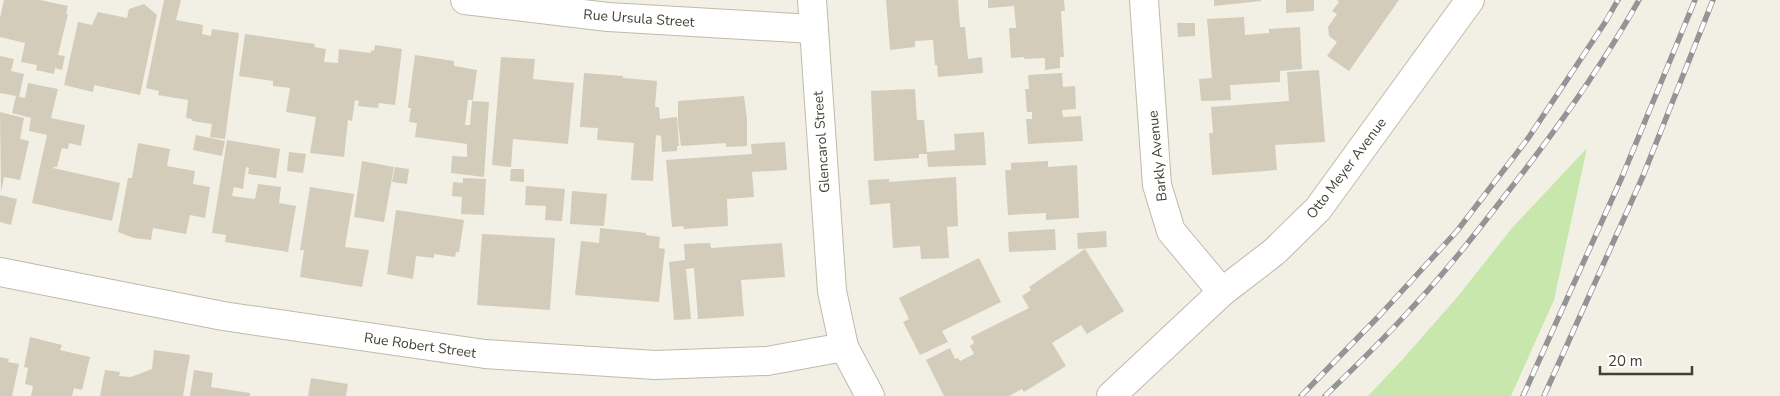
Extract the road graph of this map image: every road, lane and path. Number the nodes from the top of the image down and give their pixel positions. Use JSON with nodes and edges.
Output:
{"nodes":[{"id":1,"x":465,"y":0,"type":"edge"},
{"id":2,"x":812,"y":0,"type":"edge"},
{"id":3,"x":1144,"y":0,"type":"edge"},
{"id":4,"x":1470,"y":0,"type":"edge"},
{"id":5,"x":814,"y":29,"type":"junction"},
{"id":6,"x":0,"y":272,"type":"edge"},
{"id":7,"x":1222,"y":292,"type":"junction"},
{"id":8,"x":844,"y":347,"type":"junction"},
{"id":9,"x":870,"y":396,"type":"edge"},
{"id":10,"x":1111,"y":396,"type":"edge"}],
"edges":[{"from":1,"to":5,"type":"street","name":"Rue Ursula Street"},
{"from":2,"to":5,"type":"street","name":"Glencarol Street"},
{"from":3,"to":7,"type":"street","name":"Barkly Avenue"},
{"from":4,"to":7,"type":"street","name":"Otto Meyer Avenue"},
{"from":5,"to":8,"type":"street","name":"Glencarol Street"},
{"from":6,"to":8,"type":"street","name":"Rue Robert Street"},
{"from":7,"to":10,"type":"street","name":"Otto Meyer Avenue"},
{"from":8,"to":9,"type":"street","name":"Glencarol Street"}]}
